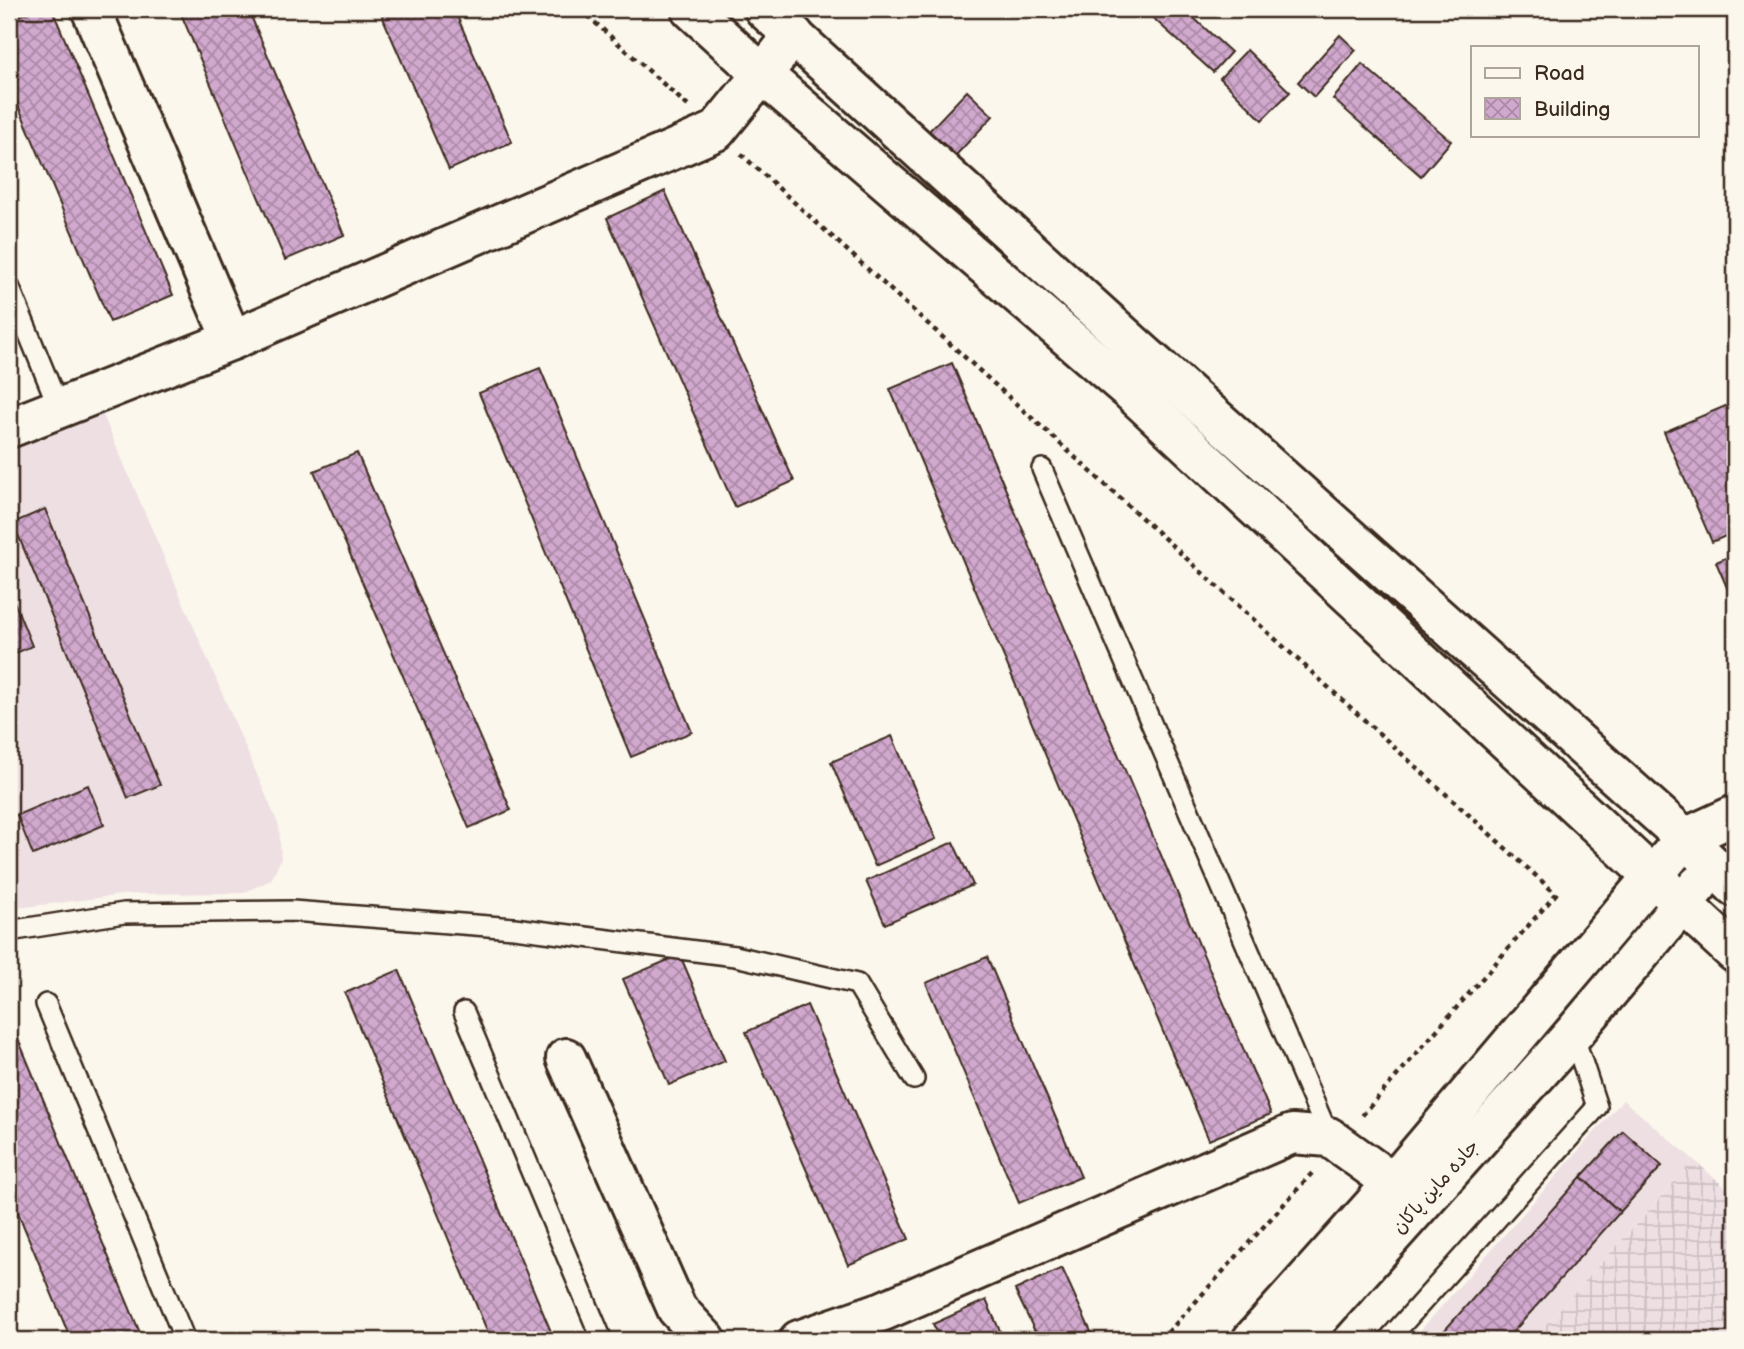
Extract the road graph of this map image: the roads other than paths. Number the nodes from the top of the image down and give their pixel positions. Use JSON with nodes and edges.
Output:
{"nodes":[{"id":1,"x":91,"y":9,"type":"edge"},
{"id":2,"x":691,"y":9,"type":"edge"},
{"id":3,"x":764,"y":9,"type":"edge"},
{"id":4,"x":794,"y":35,"type":"junction"},
{"id":5,"x":762,"y":74,"type":"junction"},
{"id":6,"x":9,"y":286,"type":"edge"},
{"id":7,"x":232,"y":340,"type":"junction"},
{"id":8,"x":59,"y":408,"type":"junction"},
{"id":9,"x":9,"y":428,"type":"edge"},
{"id":10,"x":1042,"y":469,"type":"dead end"},
{"id":11,"x":1735,"y":815,"type":"edge"},
{"id":12,"x":1685,"y":838,"type":"junction"},
{"id":13,"x":1728,"y":871,"type":"edge"},
{"id":14,"x":1651,"y":877,"type":"junction"},
{"id":15,"x":1682,"y":903,"type":"junction"},
{"id":16,"x":9,"y":931,"type":"edge"},
{"id":17,"x":1735,"y":953,"type":"edge"},
{"id":18,"x":46,"y":1004,"type":"dead end"},
{"id":19,"x":464,"y":1012,"type":"dead end"},
{"id":20,"x":1573,"y":1034,"type":"junction"},
{"id":21,"x":566,"y":1058,"type":"dead end"},
{"id":22,"x":914,"y":1079,"type":"dead end"},
{"id":23,"x":1334,"y":1140,"type":"junction"},
{"id":24,"x":1393,"y":1183,"type":"junction"},
{"id":25,"x":889,"y":1326,"type":"edge"},
{"id":26,"x":185,"y":1340,"type":"edge"},
{"id":27,"x":602,"y":1340,"type":"edge"},
{"id":28,"x":706,"y":1340,"type":"edge"},
{"id":29,"x":799,"y":1340,"type":"edge"},
{"id":30,"x":1252,"y":1340,"type":"edge"},
{"id":31,"x":1299,"y":1340,"type":"edge"},
{"id":32,"x":1388,"y":1340,"type":"edge"}],
"edges":[{"from":1,"to":7,"type":"main road"},
{"from":2,"to":5,"type":"main road"},
{"from":3,"to":4,"type":"main road"},
{"from":4,"to":5,"type":"main road"},
{"from":4,"to":12,"type":"main road"},
{"from":5,"to":7,"type":"main road"},
{"from":5,"to":14,"type":"main road"},
{"from":6,"to":8,"type":"lane"},
{"from":7,"to":8,"type":"main road"},
{"from":8,"to":9,"type":"main road"},
{"from":10,"to":23,"type":"lane"},
{"from":11,"to":12,"type":"main road"},
{"from":12,"to":13,"type":"main road"},
{"from":12,"to":14,"type":"main road"},
{"from":13,"to":15,"type":"main road","name":"جاده ماین پاکان"},
{"from":14,"to":15,"type":"main road"},
{"from":14,"to":24,"type":"main road"},
{"from":15,"to":17,"type":"main road"},
{"from":15,"to":20,"type":"main road","name":"جاده ماین پاکان"},
{"from":16,"to":22,"type":"lane"},
{"from":18,"to":26,"type":"lane"},
{"from":19,"to":27,"type":"lane"},
{"from":20,"to":31,"type":"main road","name":"جاده ماین پاکان"},
{"from":20,"to":32,"type":"lane"},
{"from":21,"to":28,"type":"main road"},
{"from":23,"to":24,"type":"main road"},
{"from":23,"to":25,"type":"main road"},
{"from":24,"to":30,"type":"main road"},
{"from":25,"to":29,"type":"main road"}]}
